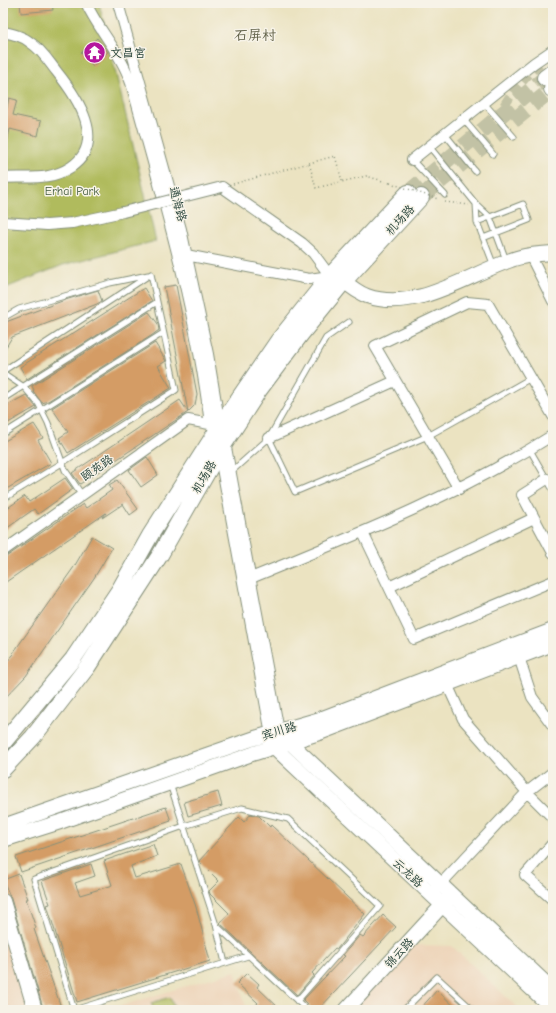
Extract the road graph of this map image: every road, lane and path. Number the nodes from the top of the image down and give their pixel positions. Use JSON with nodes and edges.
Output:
{"nodes":[{"id":1,"x":86,"y":3,"type":"edge"},
{"id":2,"x":118,"y":3,"type":"edge"},
{"id":3,"x":3,"y":32,"type":"edge"},
{"id":4,"x":553,"y":50,"type":"edge"},
{"id":5,"x":484,"y":103,"type":"junction"},
{"id":6,"x":463,"y":119,"type":"junction"},
{"id":7,"x":445,"y":134,"type":"junction"},
{"id":8,"x":514,"y":137,"type":"dead end"},
{"id":9,"x":429,"y":146,"type":"junction"},
{"id":10,"x":493,"y":154,"type":"dead end"},
{"id":11,"x":412,"y":160,"type":"joint"},
{"id":12,"x":309,"y":163,"type":"junction"},
{"id":13,"x":476,"y":171,"type":"dead end"},
{"id":14,"x":3,"y":178,"type":"edge"},
{"id":15,"x":342,"y":181,"type":"junction"},
{"id":16,"x":222,"y":187,"type":"junction"},
{"id":17,"x":415,"y":195,"type":"tunnel mouth"},
{"id":18,"x":445,"y":195,"type":"dead end"},
{"id":19,"x":476,"y":204,"type":"junction"},
{"id":20,"x":490,"y":217,"type":"junction"},
{"id":21,"x":3,"y":222,"type":"edge"},
{"id":22,"x":477,"y":222,"type":"junction"},
{"id":23,"x":496,"y":233,"type":"junction"},
{"id":24,"x":483,"y":238,"type":"junction"},
{"id":25,"x":553,"y":253,"type":"edge"},
{"id":26,"x":182,"y":254,"type":"junction"},
{"id":27,"x":530,"y":255,"type":"junction"},
{"id":28,"x":500,"y":264,"type":"junction"},
{"id":29,"x":151,"y":274,"type":"junction"},
{"id":30,"x":337,"y":279,"type":"junction"},
{"id":31,"x":553,"y":301,"type":"edge"},
{"id":32,"x":157,"y":302,"type":"junction"},
{"id":33,"x":3,"y":318,"type":"edge"},
{"id":34,"x":349,"y":322,"type":"dead end"},
{"id":35,"x":164,"y":333,"type":"junction"},
{"id":36,"x":3,"y":372,"type":"edge"},
{"id":37,"x":531,"y":378,"type":"junction"},
{"id":38,"x":395,"y":381,"type":"junction"},
{"id":39,"x":22,"y":386,"type":"junction"},
{"id":40,"x":3,"y":399,"type":"edge"},
{"id":41,"x":42,"y":410,"type":"junction"},
{"id":42,"x":553,"y":416,"type":"edge"},
{"id":43,"x":215,"y":425,"type":"junction"},
{"id":44,"x":3,"y":434,"type":"edge"},
{"id":45,"x":553,"y":435,"type":"edge"},
{"id":46,"x":428,"y":436,"type":"junction"},
{"id":47,"x":270,"y":438,"type":"junction"},
{"id":48,"x":222,"y":447,"type":"junction"},
{"id":49,"x":530,"y":450,"type":"junction"},
{"id":50,"x":62,"y":463,"type":"junction"},
{"id":51,"x":231,"y":472,"type":"junction"},
{"id":52,"x":547,"y":479,"type":"junction"},
{"id":53,"x":459,"y":489,"type":"junction"},
{"id":54,"x":553,"y":490,"type":"edge"},
{"id":55,"x":82,"y":495,"type":"junction"},
{"id":56,"x":3,"y":499,"type":"edge"},
{"id":57,"x":534,"y":518,"type":"junction"},
{"id":58,"x":362,"y":533,"type":"junction"},
{"id":59,"x":3,"y":551,"type":"edge"},
{"id":60,"x":553,"y":553,"type":"edge"},
{"id":61,"x":251,"y":578,"type":"junction"},
{"id":62,"x":553,"y":581,"type":"edge"},
{"id":63,"x":389,"y":588,"type":"junction"},
{"id":64,"x":553,"y":630,"type":"edge"},
{"id":65,"x":553,"y":644,"type":"edge"},
{"id":66,"x":519,"y":657,"type":"junction"},
{"id":67,"x":447,"y":684,"type":"junction"},
{"id":68,"x":553,"y":726,"type":"edge"},
{"id":69,"x":275,"y":737,"type":"junction"},
{"id":70,"x":288,"y":742,"type":"junction"},
{"id":71,"x":3,"y":743,"type":"edge"},
{"id":72,"x":3,"y":769,"type":"edge"},
{"id":73,"x":553,"y":772,"type":"edge"},
{"id":74,"x":169,"y":783,"type":"junction"},
{"id":75,"x":527,"y":792,"type":"junction"},
{"id":76,"x":553,"y":818,"type":"edge"},
{"id":77,"x":3,"y":826,"type":"edge"},
{"id":78,"x":184,"y":826,"type":"junction"},
{"id":79,"x":3,"y":840,"type":"edge"},
{"id":80,"x":553,"y":843,"type":"edge"},
{"id":81,"x":435,"y":889,"type":"junction"},
{"id":82,"x":447,"y":900,"type":"junction"},
{"id":83,"x":553,"y":900,"type":"edge"},
{"id":84,"x":3,"y":901,"type":"edge"},
{"id":85,"x":216,"y":925,"type":"junction"},
{"id":86,"x":248,"y":956,"type":"junction"},
{"id":87,"x":225,"y":963,"type":"junction"},
{"id":88,"x":297,"y":1001,"type":"junction"},
{"id":89,"x":547,"y":1003,"type":"edge"},
{"id":90,"x":406,"y":1009,"type":"edge"},
{"id":91,"x":35,"y":1010,"type":"edge"},
{"id":92,"x":307,"y":1010,"type":"edge"},
{"id":93,"x":346,"y":1010,"type":"edge"},
{"id":94,"x":473,"y":1010,"type":"edge"}],
"edges":[{"from":1,"to":26,"type":"street","name":"通海路"},
{"from":2,"to":26,"type":"street","name":"通海路"},
{"from":3,"to":14,"type":"street"},
{"from":4,"to":5,"type":"street"},
{"from":5,"to":6,"type":"street"},
{"from":5,"to":8,"type":"lane"},
{"from":6,"to":7,"type":"street"},
{"from":6,"to":10,"type":"lane"},
{"from":7,"to":9,"type":"street"},
{"from":7,"to":13,"type":"lane"},
{"from":9,"to":11,"type":"street"},
{"from":9,"to":19,"type":"lane"},
{"from":11,"to":18,"type":"lane"},
{"from":12,"to":15,"type":"path"},
{"from":12,"to":15,"type":"path"},
{"from":12,"to":16,"type":"path"},
{"from":15,"to":19,"type":"path","bridge":true},
{"from":16,"to":21,"type":"street","bridge":true},
{"from":16,"to":30,"type":"street"},
{"from":17,"to":30,"type":"main road","name":"机场路"},
{"from":19,"to":20,"type":"lane"},
{"from":19,"to":22,"type":"lane"},
{"from":20,"to":22,"type":"lane"},
{"from":20,"to":23,"type":"lane"},
{"from":20,"to":23,"type":"lane"},
{"from":22,"to":24,"type":"lane"},
{"from":23,"to":24,"type":"lane"},
{"from":23,"to":28,"type":"lane"},
{"from":24,"to":28,"type":"lane"},
{"from":25,"to":27,"type":"main road"},
{"from":26,"to":30,"type":"street"},
{"from":26,"to":43,"type":"street","name":"通海路"},
{"from":27,"to":28,"type":"main road"},
{"from":27,"to":31,"type":"street"},
{"from":28,"to":30,"type":"main road"},
{"from":29,"to":32,"type":"lane"},
{"from":29,"to":33,"type":"lane"},
{"from":29,"to":36,"type":"lane"},
{"from":30,"to":43,"type":"main road","name":"机场路"},
{"from":30,"to":48,"type":"main road","name":"机场路"},
{"from":32,"to":35,"type":"lane"},
{"from":32,"to":39,"type":"lane"},
{"from":34,"to":47,"type":"lane"},
{"from":35,"to":41,"type":"lane"},
{"from":35,"to":50,"type":"lane"},
{"from":36,"to":39,"type":"lane"},
{"from":37,"to":38,"type":"street"},
{"from":37,"to":42,"type":"street"},
{"from":37,"to":46,"type":"lane"},
{"from":38,"to":46,"type":"street"},
{"from":38,"to":47,"type":"street"},
{"from":39,"to":40,"type":"lane"},
{"from":39,"to":41,"type":"lane"},
{"from":41,"to":44,"type":"lane"},
{"from":41,"to":50,"type":"lane"},
{"from":43,"to":55,"type":"street","name":"颐苑路"},
{"from":43,"to":71,"type":"main road","name":"机场路"},
{"from":45,"to":49,"type":"street"},
{"from":46,"to":47,"type":"lane"},
{"from":46,"to":53,"type":"street"},
{"from":47,"to":51,"type":"lane"},
{"from":48,"to":51,"type":"street"},
{"from":48,"to":69,"type":"street"},
{"from":48,"to":72,"type":"main road","name":"机场路"},
{"from":49,"to":52,"type":"lane"},
{"from":49,"to":53,"type":"street"},
{"from":50,"to":55,"type":"lane"},
{"from":50,"to":56,"type":"lane"},
{"from":51,"to":61,"type":"street"},
{"from":52,"to":54,"type":"lane"},
{"from":52,"to":57,"type":"street"},
{"from":53,"to":58,"type":"street"},
{"from":55,"to":59,"type":"street","name":"颐苑路"},
{"from":57,"to":60,"type":"street"},
{"from":57,"to":63,"type":"street"},
{"from":58,"to":61,"type":"street"},
{"from":58,"to":63,"type":"street"},
{"from":61,"to":69,"type":"street"},
{"from":62,"to":63,"type":"street"},
{"from":64,"to":69,"type":"main road","name":"宾川路"},
{"from":65,"to":66,"type":"main road","name":"宾川路"},
{"from":66,"to":67,"type":"main road","name":"宾川路"},
{"from":66,"to":68,"type":"street"},
{"from":67,"to":70,"type":"main road","name":"宾川路"},
{"from":67,"to":75,"type":"street"},
{"from":69,"to":70,"type":"main road","name":"宾川路"},
{"from":69,"to":74,"type":"main road","name":"宾川路"},
{"from":69,"to":77,"type":"main road","name":"宾川路"},
{"from":69,"to":81,"type":"main road","name":"云龙路"},
{"from":70,"to":81,"type":"main road","name":"云龙路"},
{"from":73,"to":75,"type":"street"},
{"from":74,"to":78,"type":"lane"},
{"from":74,"to":79,"type":"main road","name":"宾川路"},
{"from":75,"to":76,"type":"street"},
{"from":75,"to":81,"type":"street"},
{"from":78,"to":85,"type":"lane"},
{"from":78,"to":87,"type":"lane"},
{"from":78,"to":88,"type":"lane"},
{"from":80,"to":83,"type":"street"},
{"from":81,"to":82,"type":"main road","name":"云龙路"},
{"from":82,"to":89,"type":"main road","name":"云龙路"},
{"from":82,"to":93,"type":"main road","name":"锦云路"},
{"from":84,"to":91,"type":"main road"},
{"from":85,"to":86,"type":"lane"},
{"from":85,"to":87,"type":"lane"},
{"from":86,"to":87,"type":"lane"},
{"from":86,"to":88,"type":"lane"},
{"from":88,"to":92,"type":"lane"},
{"from":90,"to":94,"type":"lane"}]}
